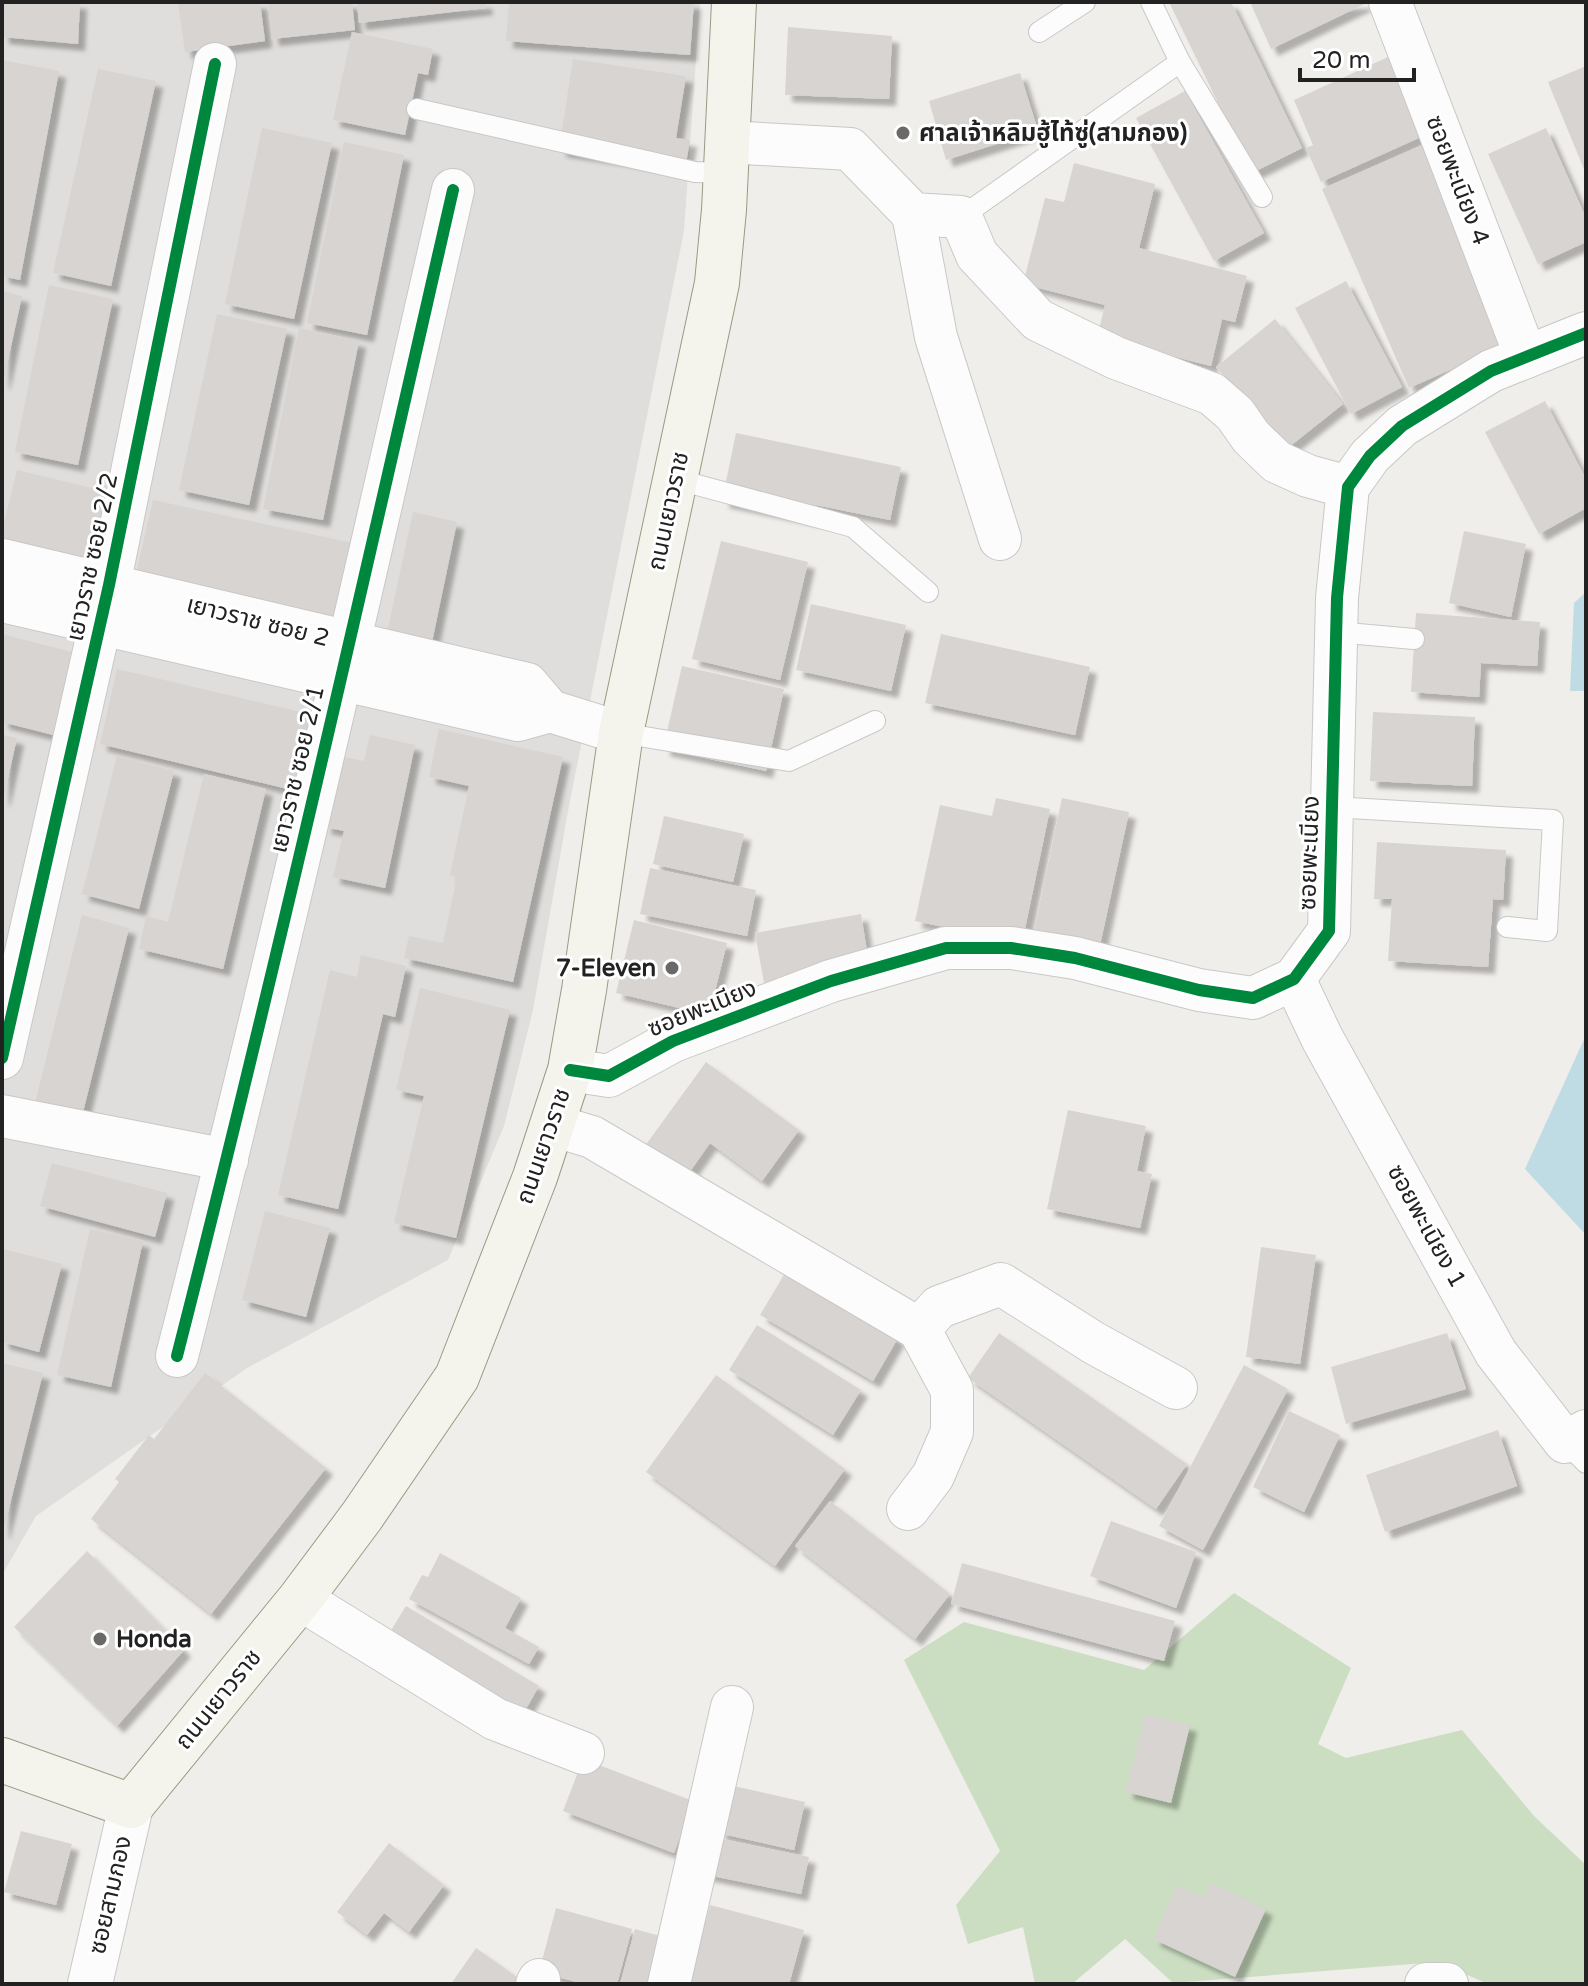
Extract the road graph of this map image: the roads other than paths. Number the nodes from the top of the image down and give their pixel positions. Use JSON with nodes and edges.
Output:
{"nodes":[{"id":1,"x":734,"y":2,"type":"edge"},
{"id":2,"x":1085,"y":2,"type":"edge"},
{"id":3,"x":1151,"y":2,"type":"edge"},
{"id":4,"x":1390,"y":2,"type":"edge"},
{"id":5,"x":1039,"y":32,"type":"dead end"},
{"id":6,"x":1180,"y":62,"type":"junction"},
{"id":7,"x":215,"y":64,"type":"dead end"},
{"id":8,"x":417,"y":109,"type":"dead end"},
{"id":9,"x":726,"y":157,"type":"junction"},
{"id":10,"x":453,"y":190,"type":"dead end"},
{"id":11,"x":1262,"y":197,"type":"dead end"},
{"id":12,"x":913,"y":214,"type":"junction"},
{"id":13,"x":961,"y":217,"type":"junction"},
{"id":14,"x":1586,"y":333,"type":"edge"},
{"id":15,"x":1526,"y":357,"type":"junction"},
{"id":16,"x":675,"y":479,"type":"junction"},
{"id":17,"x":1348,"y":487,"type":"junction"},
{"id":18,"x":1000,"y":539,"type":"dead end"},
{"id":19,"x":2,"y":560,"type":"edge"},
{"id":20,"x":928,"y":592,"type":"dead end"},
{"id":21,"x":2,"y":601,"type":"edge"},
{"id":22,"x":105,"y":605,"type":"junction"},
{"id":23,"x":1336,"y":632,"type":"junction"},
{"id":24,"x":1414,"y":639,"type":"dead end"},
{"id":25,"x":345,"y":661,"type":"junction"},
{"id":26,"x":875,"y":721,"type":"dead end"},
{"id":27,"x":621,"y":733,"type":"junction"},
{"id":28,"x":1333,"y":807,"type":"junction"},
{"id":29,"x":1507,"y":927,"type":"dead end"},
{"id":30,"x":1294,"y":979,"type":"junction"},
{"id":31,"x":2,"y":1058,"type":"edge"},
{"id":32,"x":570,"y":1070,"type":"junction"},
{"id":33,"x":2,"y":1116,"type":"edge"},
{"id":34,"x":552,"y":1125,"type":"junction"},
{"id":35,"x":227,"y":1160,"type":"junction"},
{"id":36,"x":919,"y":1329,"type":"junction"},
{"id":37,"x":177,"y":1356,"type":"dead end"},
{"id":38,"x":1176,"y":1388,"type":"dead end"},
{"id":39,"x":1579,"y":1445,"type":"edge"},
{"id":40,"x":908,"y":1509,"type":"dead end"},
{"id":41,"x":300,"y":1599,"type":"junction"},
{"id":42,"x":732,"y":1707,"type":"dead end"},
{"id":43,"x":583,"y":1753,"type":"dead end"},
{"id":44,"x":2,"y":1760,"type":"edge"},
{"id":45,"x":131,"y":1806,"type":"junction"},
{"id":46,"x":90,"y":1984,"type":"edge"},
{"id":47,"x":669,"y":1984,"type":"edge"},
{"id":48,"x":1426,"y":1984,"type":"edge"},
{"id":49,"x":1447,"y":1984,"type":"edge"}],
"edges":[{"from":1,"to":9,"type":"main road","name":"ถนนเยาวราช"},
{"from":2,"to":5,"type":"lane"},
{"from":3,"to":6,"type":"lane"},
{"from":4,"to":15,"type":"street","name":"ซอยพะเนียง 4"},
{"from":6,"to":11,"type":"lane"},
{"from":6,"to":13,"type":"lane"},
{"from":7,"to":22,"type":"street","name":"เยาวราช ซอย 2/2"},
{"from":8,"to":9,"type":"lane"},
{"from":9,"to":12,"type":"street"},
{"from":9,"to":16,"type":"main road","name":"ถนนเยาวราช"},
{"from":10,"to":25,"type":"street","name":"เยาวราช ซอย 2/1"},
{"from":12,"to":13,"type":"street"},
{"from":12,"to":18,"type":"street"},
{"from":13,"to":17,"type":"street"},
{"from":14,"to":15,"type":"street"},
{"from":15,"to":17,"type":"street"},
{"from":16,"to":20,"type":"lane"},
{"from":16,"to":27,"type":"main road","name":"ถนนเยาวราช"},
{"from":17,"to":23,"type":"street","name":"ซอยพะเนียง"},
{"from":19,"to":22,"type":"street","name":"เยาวราช ซอย 2"},
{"from":21,"to":22,"type":"street","name":"เยาวราช ซอย 2"},
{"from":22,"to":25,"type":"street","name":"เยาวราช ซอย 2"},
{"from":22,"to":31,"type":"street","name":"เยาวราช ซอย 2/2"},
{"from":23,"to":24,"type":"lane"},
{"from":23,"to":28,"type":"street","name":"ซอยพะเนียง"},
{"from":25,"to":27,"type":"street","name":"เยาวราช ซอย 2"},
{"from":25,"to":35,"type":"street","name":"เยาวราช ซอย 2/1"},
{"from":26,"to":27,"type":"lane"},
{"from":27,"to":32,"type":"main road","name":"ถนนเยาวราช"},
{"from":28,"to":29,"type":"lane"},
{"from":28,"to":30,"type":"street","name":"ซอยพะเนียง"},
{"from":30,"to":32,"type":"street","name":"ซอยพะเนียง"},
{"from":30,"to":39,"type":"street","name":"ซอยพะเนียง 1"},
{"from":32,"to":34,"type":"main road","name":"ถนนเยาวราช"},
{"from":33,"to":35,"type":"street"},
{"from":34,"to":36,"type":"street"},
{"from":34,"to":41,"type":"main road","name":"ถนนเยาวราช"},
{"from":35,"to":37,"type":"street","name":"เยาวราช ซอย 2/1"},
{"from":36,"to":38,"type":"street"},
{"from":36,"to":40,"type":"street"},
{"from":41,"to":43,"type":"street"},
{"from":41,"to":45,"type":"main road","name":"ถนนเยาวราช"},
{"from":42,"to":47,"type":"street"},
{"from":44,"to":45,"type":"main road"},
{"from":45,"to":46,"type":"street","name":"ซอยสามกอง"},
{"from":48,"to":49,"type":"street"}]}
